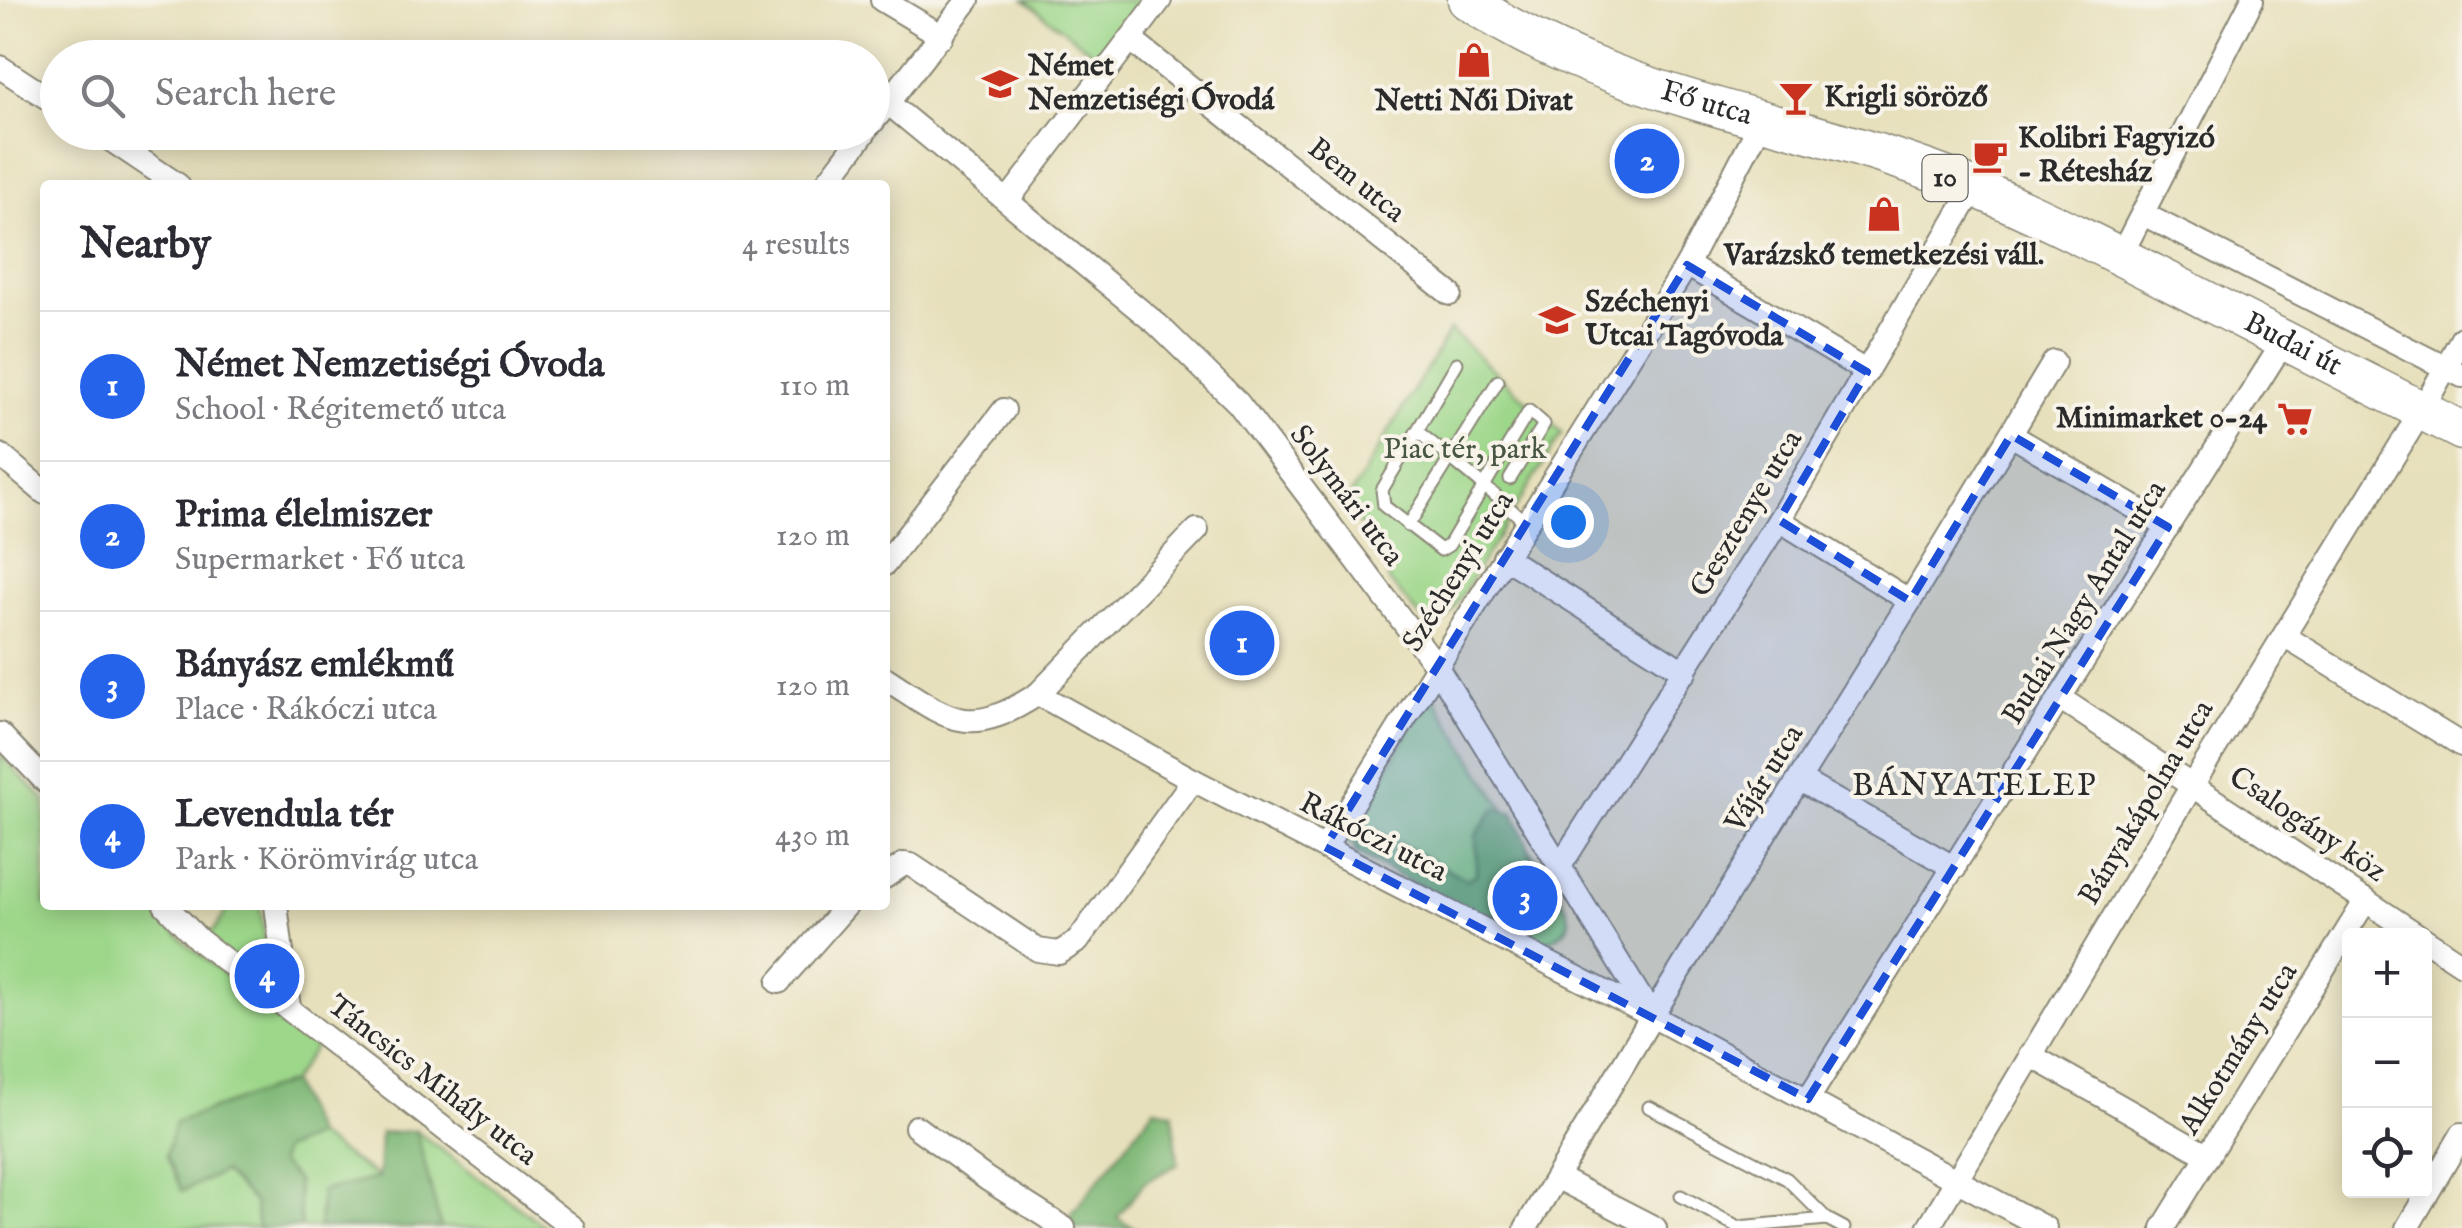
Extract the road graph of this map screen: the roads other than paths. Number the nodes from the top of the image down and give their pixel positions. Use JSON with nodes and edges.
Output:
{"nodes":[{"id":1,"x":882,"y":0,"type":"edge"},
{"id":2,"x":968,"y":0,"type":"edge"},
{"id":3,"x":1160,"y":0,"type":"edge"},
{"id":4,"x":1468,"y":0,"type":"edge"},
{"id":5,"x":2252,"y":0,"type":"edge"},
{"id":6,"x":942,"y":36,"type":"junction"},
{"id":7,"x":1131,"y":40,"type":"junction"},
{"id":8,"x":0,"y":67,"type":"edge"},
{"id":9,"x":40,"y":93,"type":"edge"},
{"id":10,"x":890,"y":101,"type":"edge"},
{"id":11,"x":890,"y":105,"type":"edge"},
{"id":12,"x":1762,"y":120,"type":"junction"},
{"id":13,"x":126,"y":150,"type":"edge"},
{"id":14,"x":852,"y":150,"type":"edge"},
{"id":15,"x":171,"y":180,"type":"edge"},
{"id":16,"x":829,"y":180,"type":"edge"},
{"id":17,"x":1974,"y":188,"type":"junction"},
{"id":18,"x":1008,"y":200,"type":"junction"},
{"id":19,"x":2143,"y":214,"type":"junction"},
{"id":20,"x":2120,"y":257,"type":"junction"},
{"id":21,"x":1687,"y":265,"type":"junction"},
{"id":22,"x":1450,"y":294,"type":"dead end"},
{"id":23,"x":2462,"y":338,"type":"edge"},
{"id":24,"x":2284,"y":340,"type":"junction"},
{"id":25,"x":2054,"y":362,"type":"dead end"},
{"id":26,"x":1458,"y":364,"type":"dead end"},
{"id":27,"x":1868,"y":372,"type":"junction"},
{"id":28,"x":2454,"y":372,"type":"edge"},
{"id":29,"x":1498,"y":381,"type":"dead end"},
{"id":30,"x":1004,"y":410,"type":"dead end"},
{"id":31,"x":2422,"y":410,"type":"junction"},
{"id":32,"x":1417,"y":431,"type":"junction"},
{"id":33,"x":2462,"y":431,"type":"edge"},
{"id":34,"x":2012,"y":434,"type":"junction"},
{"id":35,"x":0,"y":454,"type":"edge"},
{"id":36,"x":1451,"y":459,"type":"junction"},
{"id":37,"x":1510,"y":479,"type":"dead end"},
{"id":38,"x":1484,"y":486,"type":"junction"},
{"id":39,"x":40,"y":489,"type":"edge"},
{"id":40,"x":1780,"y":520,"type":"junction"},
{"id":41,"x":1526,"y":523,"type":"junction"},
{"id":42,"x":1408,"y":526,"type":"junction"},
{"id":43,"x":2168,"y":527,"type":"junction"},
{"id":44,"x":1197,"y":530,"type":"dead end"},
{"id":45,"x":890,"y":558,"type":"edge"},
{"id":46,"x":1504,"y":558,"type":"junction"},
{"id":47,"x":1910,"y":601,"type":"junction"},
{"id":48,"x":2284,"y":636,"type":"junction"},
{"id":49,"x":1436,"y":664,"type":"junction"},
{"id":50,"x":1685,"y":672,"type":"junction"},
{"id":51,"x":890,"y":681,"type":"edge"},
{"id":52,"x":1038,"y":694,"type":"junction"},
{"id":53,"x":2062,"y":699,"type":"junction"},
{"id":54,"x":0,"y":734,"type":"edge"},
{"id":55,"x":2462,"y":745,"type":"edge"},
{"id":56,"x":40,"y":776,"type":"edge"},
{"id":57,"x":1193,"y":780,"type":"junction"},
{"id":58,"x":1800,"y":780,"type":"junction"},
{"id":59,"x":2193,"y":784,"type":"junction"},
{"id":60,"x":1325,"y":846,"type":"junction"},
{"id":61,"x":1560,"y":866,"type":"junction"},
{"id":62,"x":1954,"y":868,"type":"junction"},
{"id":63,"x":890,"y":874,"type":"edge"},
{"id":64,"x":2366,"y":900,"type":"junction"},
{"id":65,"x":170,"y":910,"type":"edge"},
{"id":66,"x":277,"y":910,"type":"edge"},
{"id":67,"x":843,"y":910,"type":"edge"},
{"id":68,"x":2408,"y":928,"type":"edge"},
{"id":69,"x":2432,"y":944,"type":"edge"},
{"id":70,"x":2462,"y":964,"type":"edge"},
{"id":71,"x":779,"y":982,"type":"dead end"},
{"id":72,"x":289,"y":1008,"type":"junction"},
{"id":73,"x":1652,"y":1016,"type":"junction"},
{"id":74,"x":2030,"y":1056,"type":"junction"},
{"id":75,"x":1808,"y":1099,"type":"junction"},
{"id":76,"x":1649,"y":1107,"type":"dead end"},
{"id":77,"x":916,"y":1127,"type":"dead end"},
{"id":78,"x":2462,"y":1134,"type":"edge"},
{"id":79,"x":2208,"y":1156,"type":"junction"},
{"id":80,"x":1558,"y":1178,"type":"junction"},
{"id":81,"x":1957,"y":1181,"type":"junction"},
{"id":82,"x":1680,"y":1196,"type":"dead end"},
{"id":83,"x":1827,"y":1218,"type":"junction"},
{"id":84,"x":574,"y":1228,"type":"edge"},
{"id":85,"x":1064,"y":1228,"type":"edge"},
{"id":86,"x":1526,"y":1228,"type":"edge"},
{"id":87,"x":1655,"y":1228,"type":"edge"},
{"id":88,"x":1844,"y":1228,"type":"edge"},
{"id":89,"x":1928,"y":1228,"type":"edge"},
{"id":90,"x":2045,"y":1228,"type":"edge"},
{"id":91,"x":2163,"y":1228,"type":"edge"},
{"id":92,"x":2407,"y":1228,"type":"edge"}],
"edges":[{"from":1,"to":6,"type":"street"},
{"from":2,"to":6,"type":"street"},
{"from":3,"to":7,"type":"street"},
{"from":4,"to":12,"type":"main road","name":"Fő utca","number":"10"},
{"from":5,"to":19,"type":"street"},
{"from":6,"to":10,"type":"street"},
{"from":7,"to":18,"type":"street"},
{"from":7,"to":22,"type":"street","name":"Bem utca"},
{"from":8,"to":9,"type":"street"},
{"from":11,"to":18,"type":"street","name":"Solymári utca"},
{"from":12,"to":17,"type":"main road","name":"Fő utca","number":"10"},
{"from":12,"to":21,"type":"street","name":"Széchenyi utca"},
{"from":13,"to":15,"type":"street"},
{"from":14,"to":16,"type":"street"},
{"from":17,"to":20,"type":"main road","name":"Fő utca","number":"10"},
{"from":17,"to":27,"type":"street","name":"Gesztenye utca"},
{"from":18,"to":49,"type":"street","name":"Solymári utca"},
{"from":19,"to":20,"type":"street"},
{"from":19,"to":28,"type":"street","name":"Budai út"},
{"from":20,"to":24,"type":"main road","name":"Budai út","number":"10"},
{"from":21,"to":27,"type":"street"},
{"from":21,"to":41,"type":"street","name":"Széchenyi utca"},
{"from":23,"to":28,"type":"street","name":"Bányakápolna utca"},
{"from":24,"to":31,"type":"main road","name":"Budai út","number":"10"},
{"from":24,"to":43,"type":"street","name":"Budai Nagy Antal utca"},
{"from":25,"to":34,"type":"street","name":"Vájár utca"},
{"from":26,"to":32,"type":"lane"},
{"from":27,"to":40,"type":"street","name":"Gesztenye utca"},
{"from":28,"to":31,"type":"street","name":"Bányakápolna utca"},
{"from":29,"to":36,"type":"lane"},
{"from":30,"to":45,"type":"street"},
{"from":31,"to":33,"type":"main road","name":"Budai út","number":"10"},
{"from":31,"to":48,"type":"street","name":"Bányakápolna utca"},
{"from":32,"to":36,"type":"lane"},
{"from":32,"to":42,"type":"lane"},
{"from":34,"to":43,"type":"street"},
{"from":34,"to":47,"type":"street","name":"Vájár utca"},
{"from":35,"to":39,"type":"street"},
{"from":36,"to":38,"type":"lane"},
{"from":36,"to":42,"type":"lane"},
{"from":37,"to":38,"type":"lane"},
{"from":38,"to":41,"type":"lane"},
{"from":38,"to":42,"type":"lane"},
{"from":40,"to":47,"type":"street"},
{"from":40,"to":50,"type":"street","name":"Gesztenye utca"},
{"from":41,"to":46,"type":"street","name":"Széchenyi utca"},
{"from":43,"to":53,"type":"street","name":"Budai Nagy Antal utca"},
{"from":44,"to":52,"type":"street"},
{"from":46,"to":49,"type":"street","name":"Széchenyi utca"},
{"from":46,"to":50,"type":"street"},
{"from":47,"to":58,"type":"street","name":"Vájár utca"},
{"from":48,"to":55,"type":"street"},
{"from":48,"to":59,"type":"street","name":"Bányakápolna utca"},
{"from":49,"to":60,"type":"street","name":"Széchenyi utca"},
{"from":49,"to":61,"type":"street","name":"Solymári utca"},
{"from":50,"to":61,"type":"street","name":"Gesztenye utca"},
{"from":51,"to":52,"type":"street"},
{"from":52,"to":57,"type":"street","name":"Rákóczi utca"},
{"from":53,"to":59,"type":"street","name":"Csalogány köz"},
{"from":53,"to":62,"type":"street","name":"Budai Nagy Antal utca"},
{"from":54,"to":56,"type":"street"},
{"from":57,"to":60,"type":"street","name":"Rákóczi utca"},
{"from":57,"to":63,"type":"street"},
{"from":58,"to":62,"type":"street"},
{"from":58,"to":73,"type":"street","name":"Vájár utca"},
{"from":59,"to":64,"type":"street","name":"Csalogány köz"},
{"from":59,"to":74,"type":"street","name":"Bányakápolna utca"},
{"from":60,"to":73,"type":"street","name":"Rákóczi utca"},
{"from":61,"to":73,"type":"street","name":"Solymári utca"},
{"from":62,"to":75,"type":"street","name":"Budai Nagy Antal utca"},
{"from":64,"to":68,"type":"street","name":"Csalogány köz"},
{"from":64,"to":79,"type":"street","name":"Alkotmány utca"},
{"from":65,"to":72,"type":"street"},
{"from":66,"to":72,"type":"street","name":"Táncsics Mihály utca"},
{"from":67,"to":71,"type":"street"},
{"from":69,"to":70,"type":"street","name":"Csalogány köz"},
{"from":72,"to":84,"type":"street","name":"Táncsics Mihály utca"},
{"from":73,"to":75,"type":"street","name":"Rákóczi utca"},
{"from":73,"to":80,"type":"street","name":"Vájár utca"},
{"from":74,"to":79,"type":"street"},
{"from":74,"to":81,"type":"street","name":"Bányakápolna utca"},
{"from":75,"to":81,"type":"street","name":"Rákóczi utca"},
{"from":76,"to":83,"type":"lane"},
{"from":77,"to":85,"type":"street"},
{"from":78,"to":92,"type":"street"},
{"from":79,"to":91,"type":"street","name":"Alkotmány utca"},
{"from":80,"to":86,"type":"street","name":"Vájár utca"},
{"from":80,"to":87,"type":"street"},
{"from":81,"to":89,"type":"street","name":"Bányakápolna utca"},
{"from":81,"to":90,"type":"street","name":"Rákóczi utca"},
{"from":82,"to":83,"type":"lane"},
{"from":83,"to":88,"type":"lane"}]}
